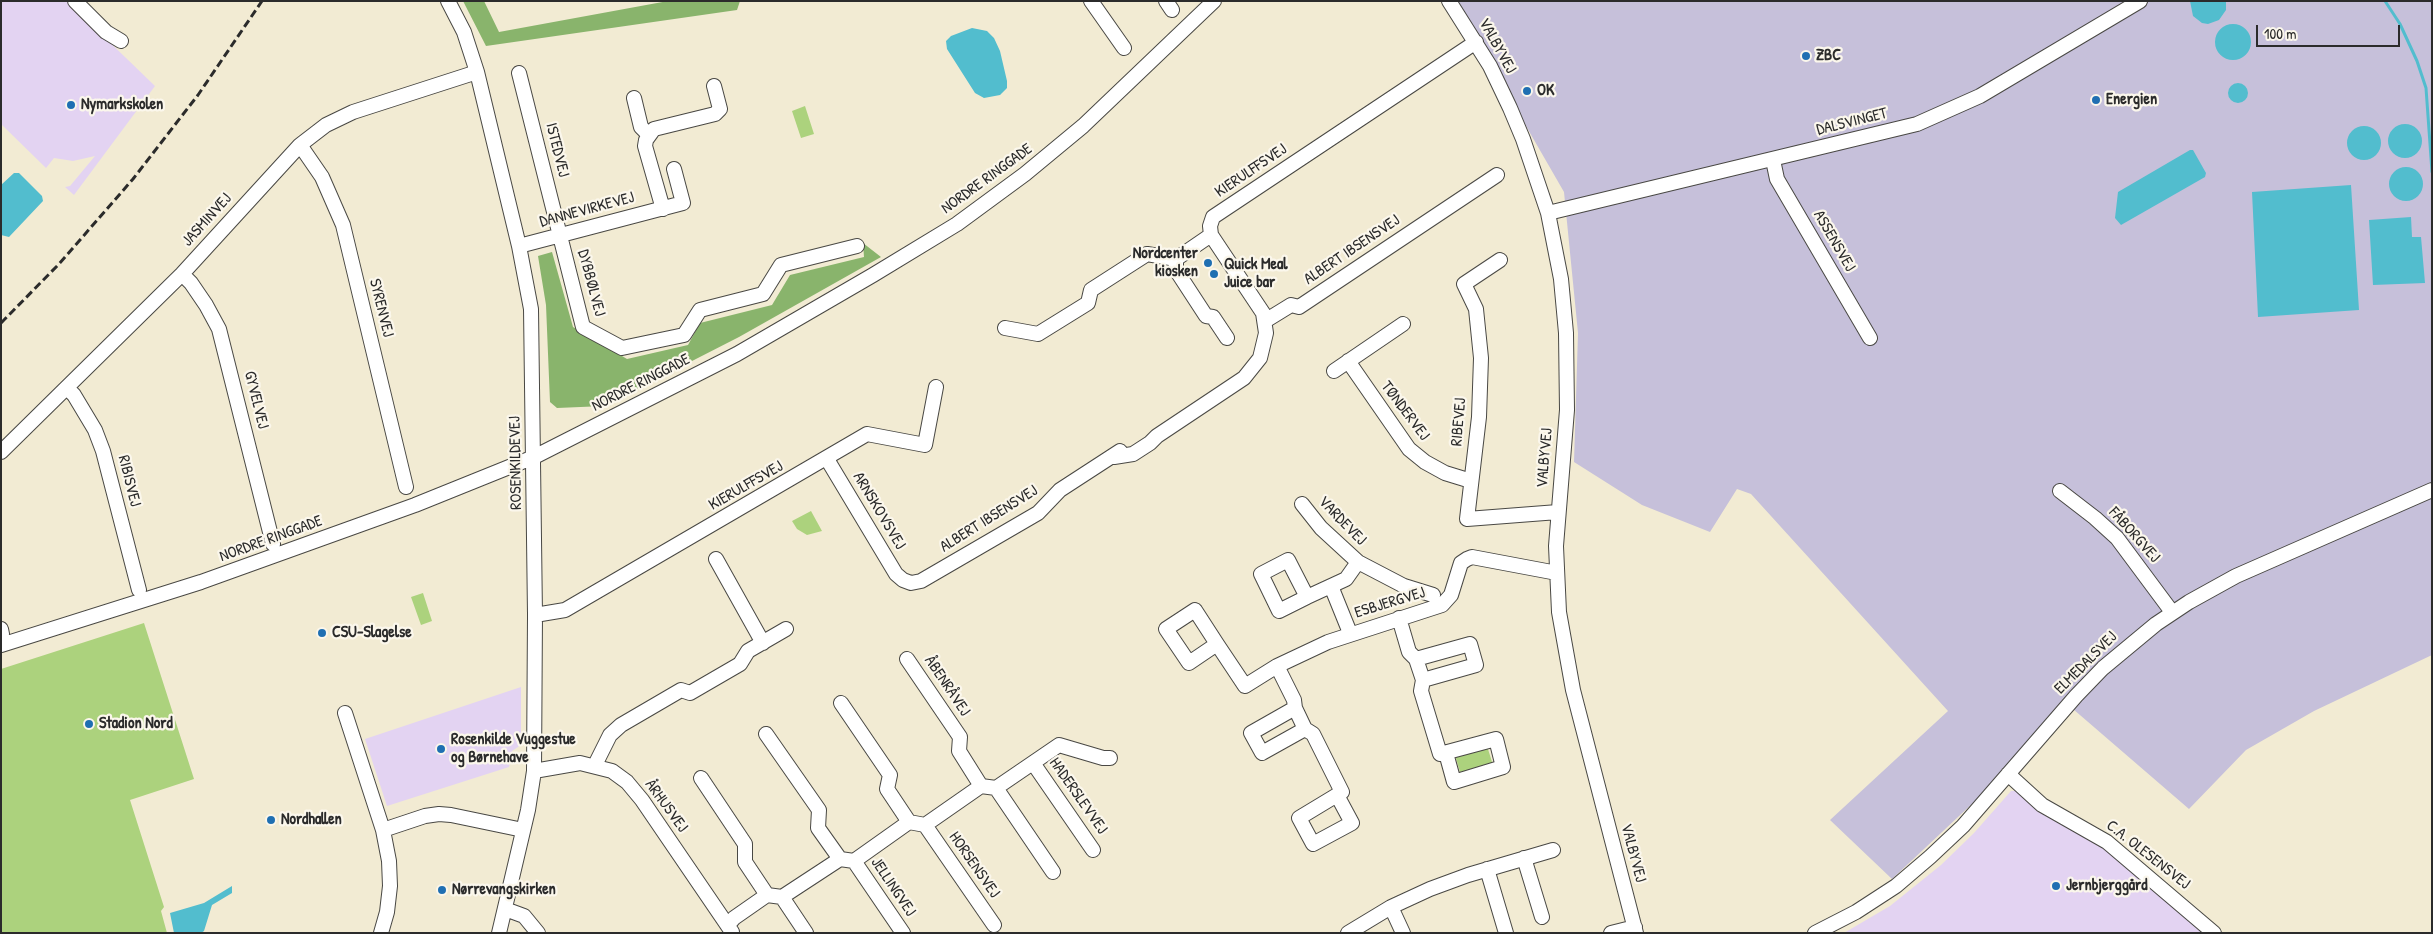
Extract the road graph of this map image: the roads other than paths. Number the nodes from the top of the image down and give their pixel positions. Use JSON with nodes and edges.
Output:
{"nodes":[{"id":1,"x":74,"y":1,"type":"edge"},
{"id":2,"x":448,"y":1,"type":"edge"},
{"id":3,"x":1091,"y":1,"type":"edge"},
{"id":4,"x":1214,"y":1,"type":"edge"},
{"id":5,"x":1450,"y":1,"type":"edge"},
{"id":6,"x":2140,"y":1,"type":"edge"},
{"id":7,"x":121,"y":41,"type":"dead end"},
{"id":8,"x":1476,"y":42,"type":"junction"},
{"id":9,"x":1124,"y":48,"type":"dead end"},
{"id":10,"x":477,"y":72,"type":"junction"},
{"id":11,"x":519,"y":73,"type":"dead end"},
{"id":12,"x":714,"y":86,"type":"dead end"},
{"id":13,"x":634,"y":98,"type":"dead end"},
{"id":14,"x":649,"y":135,"type":"junction"},
{"id":15,"x":300,"y":145,"type":"junction"},
{"id":16,"x":1773,"y":160,"type":"junction"},
{"id":17,"x":674,"y":169,"type":"dead end"},
{"id":18,"x":1497,"y":174,"type":"dead end"},
{"id":19,"x":663,"y":209,"type":"junction"},
{"id":20,"x":1548,"y":213,"type":"junction"},
{"id":21,"x":561,"y":235,"type":"junction"},
{"id":22,"x":1211,"y":235,"type":"junction"},
{"id":23,"x":519,"y":246,"type":"junction"},
{"id":24,"x":857,"y":246,"type":"dead end"},
{"id":25,"x":1176,"y":259,"type":"junction"},
{"id":26,"x":1500,"y":260,"type":"dead end"},
{"id":27,"x":182,"y":274,"type":"junction"},
{"id":28,"x":1266,"y":321,"type":"junction"},
{"id":29,"x":1403,"y":324,"type":"dead end"},
{"id":30,"x":1005,"y":328,"type":"dead end"},
{"id":31,"x":1227,"y":338,"type":"dead end"},
{"id":32,"x":1870,"y":338,"type":"dead end"},
{"id":33,"x":1348,"y":361,"type":"junction"},
{"id":34,"x":1334,"y":371,"type":"dead end"},
{"id":35,"x":936,"y":387,"type":"dead end"},
{"id":36,"x":67,"y":388,"type":"junction"},
{"id":37,"x":1,"y":452,"type":"edge"},
{"id":38,"x":534,"y":457,"type":"junction"},
{"id":39,"x":827,"y":459,"type":"junction"},
{"id":40,"x":1471,"y":481,"type":"junction"},
{"id":41,"x":406,"y":487,"type":"dead end"},
{"id":42,"x":2432,"y":490,"type":"edge"},
{"id":43,"x":2060,"y":491,"type":"dead end"},
{"id":44,"x":1302,"y":504,"type":"dead end"},
{"id":45,"x":1558,"y":512,"type":"junction"},
{"id":46,"x":273,"y":544,"type":"dead end"},
{"id":47,"x":716,"y":559,"type":"dead end"},
{"id":48,"x":1358,"y":562,"type":"junction"},
{"id":49,"x":1557,"y":573,"type":"junction"},
{"id":50,"x":903,"y":580,"type":"joint"},
{"id":51,"x":1331,"y":586,"type":"junction"},
{"id":52,"x":138,"y":590,"type":"dead end"},
{"id":53,"x":1433,"y":595,"type":"dead end"},
{"id":54,"x":1307,"y":597,"type":"dead end"},
{"id":55,"x":2172,"y":612,"type":"junction"},
{"id":56,"x":535,"y":615,"type":"junction"},
{"id":57,"x":1399,"y":618,"type":"junction"},
{"id":58,"x":786,"y":630,"type":"dead end"},
{"id":59,"x":1350,"y":633,"type":"junction"},
{"id":60,"x":2,"y":636,"type":"edge"},
{"id":61,"x":762,"y":643,"type":"junction"},
{"id":62,"x":1217,"y":644,"type":"dead end"},
{"id":63,"x":907,"y":659,"type":"dead end"},
{"id":64,"x":1416,"y":659,"type":"junction"},
{"id":65,"x":1277,"y":666,"type":"junction"},
{"id":66,"x":1423,"y":680,"type":"junction"},
{"id":67,"x":841,"y":704,"type":"dead end"},
{"id":68,"x":1295,"y":708,"type":"junction"},
{"id":69,"x":345,"y":713,"type":"dead end"},
{"id":70,"x":1305,"y":729,"type":"junction"},
{"id":71,"x":766,"y":734,"type":"dead end"},
{"id":72,"x":1446,"y":753,"type":"dead end"},
{"id":73,"x":1110,"y":758,"type":"dead end"},
{"id":74,"x":1033,"y":763,"type":"junction"},
{"id":75,"x":595,"y":765,"type":"junction"},
{"id":76,"x":534,"y":771,"type":"junction"},
{"id":77,"x":2008,"y":774,"type":"junction"},
{"id":78,"x":701,"y":778,"type":"dead end"},
{"id":79,"x":981,"y":786,"type":"junction"},
{"id":80,"x":996,"y":788,"type":"junction"},
{"id":81,"x":1338,"y":797,"type":"dead end"},
{"id":82,"x":910,"y":822,"type":"junction"},
{"id":83,"x":925,"y":825,"type":"junction"},
{"id":84,"x":383,"y":830,"type":"junction"},
{"id":85,"x":523,"y":830,"type":"junction"},
{"id":86,"x":1093,"y":850,"type":"dead end"},
{"id":87,"x":1554,"y":850,"type":"dead end"},
{"id":88,"x":1524,"y":858,"type":"junction"},
{"id":89,"x":847,"y":860,"type":"junction"},
{"id":90,"x":1487,"y":869,"type":"junction"},
{"id":91,"x":1053,"y":872,"type":"dead end"},
{"id":92,"x":767,"y":895,"type":"junction"},
{"id":93,"x":782,"y":896,"type":"junction"},
{"id":94,"x":1391,"y":907,"type":"junction"},
{"id":95,"x":505,"y":909,"type":"junction"},
{"id":96,"x":1542,"y":917,"type":"dead end"},
{"id":97,"x":994,"y":925,"type":"dead end"},
{"id":98,"x":730,"y":929,"type":"edge"},
{"id":99,"x":1635,"y":930,"type":"edge"},
{"id":100,"x":381,"y":933,"type":"edge"},
{"id":101,"x":499,"y":933,"type":"edge"},
{"id":102,"x":538,"y":933,"type":"edge"},
{"id":103,"x":806,"y":933,"type":"edge"},
{"id":104,"x":903,"y":933,"type":"edge"},
{"id":105,"x":1348,"y":933,"type":"edge"},
{"id":106,"x":1403,"y":933,"type":"edge"},
{"id":107,"x":1506,"y":933,"type":"edge"},
{"id":108,"x":1611,"y":933,"type":"edge"},
{"id":109,"x":1815,"y":933,"type":"edge"},
{"id":110,"x":2214,"y":933,"type":"edge"}],
"edges":[{"from":1,"to":7,"type":"street"},
{"from":2,"to":10,"type":"street","name":"ROSENKILDEVEJ"},
{"from":3,"to":9,"type":"street"},
{"from":4,"to":38,"type":"street","name":"NORDRE RINGGADE"},
{"from":5,"to":8,"type":"street","name":"VALBYVEJ"},
{"from":6,"to":16,"type":"street","name":"DALSVINGET"},
{"from":8,"to":20,"type":"street","name":"VALBYVEJ"},
{"from":8,"to":22,"type":"street","name":"KIERULFFSVEJ"},
{"from":10,"to":15,"type":"street","name":"JASMINVEJ"},
{"from":10,"to":23,"type":"street","name":"ROSENKILDEVEJ"},
{"from":11,"to":21,"type":"street","name":"ISTEDVEJ"},
{"from":12,"to":14,"type":"street"},
{"from":13,"to":14,"type":"street"},
{"from":14,"to":19,"type":"street"},
{"from":15,"to":27,"type":"street","name":"JASMINVEJ"},
{"from":15,"to":41,"type":"street","name":"SYRENVEJ"},
{"from":16,"to":20,"type":"street","name":"DALSVINGET"},
{"from":16,"to":32,"type":"street","name":"ASSENSVEJ"},
{"from":17,"to":19,"type":"street","name":"DANNEVIRKEVEJ"},
{"from":18,"to":28,"type":"street","name":"ALBERT IBSENSVEJ"},
{"from":19,"to":21,"type":"street","name":"DANNEVIRKEVEJ"},
{"from":20,"to":45,"type":"street","name":"VALBYVEJ"},
{"from":21,"to":23,"type":"street","name":"DANNEVIRKEVEJ"},
{"from":21,"to":24,"type":"street","name":"DYBBØLVEJ"},
{"from":22,"to":25,"type":"street"},
{"from":22,"to":28,"type":"street"},
{"from":23,"to":38,"type":"street","name":"ROSENKILDEVEJ"},
{"from":25,"to":30,"type":"street"},
{"from":25,"to":31,"type":"street"},
{"from":26,"to":40,"type":"street","name":"RIBEVEJ"},
{"from":27,"to":36,"type":"street","name":"JASMINVEJ"},
{"from":27,"to":46,"type":"street","name":"GYVELVEJ"},
{"from":28,"to":50,"type":"street","name":"ALBERT IBSENSVEJ"},
{"from":29,"to":33,"type":"street"},
{"from":33,"to":34,"type":"street"},
{"from":33,"to":40,"type":"street","name":"TØNDERVEJ"},
{"from":35,"to":39,"type":"street","name":"KIERULFFSVEJ"},
{"from":36,"to":37,"type":"street","name":"JASMINVEJ"},
{"from":36,"to":52,"type":"street","name":"RIBISVEJ"},
{"from":38,"to":56,"type":"street","name":"ROSENKILDEVEJ"},
{"from":38,"to":60,"type":"street","name":"NORDRE RINGGADE"},
{"from":39,"to":50,"type":"street","name":"ARNSKOVSVEJ"},
{"from":39,"to":56,"type":"street","name":"KIERULFFSVEJ"},
{"from":40,"to":45,"type":"street","name":"RIBEVEJ"},
{"from":42,"to":55,"type":"street","name":"ELMEDALSVEJ"},
{"from":43,"to":55,"type":"street","name":"FÅBORGVEJ"},
{"from":44,"to":48,"type":"street","name":"VARDEVEJ"},
{"from":45,"to":49,"type":"street","name":"VALBYVEJ"},
{"from":47,"to":61,"type":"street"},
{"from":48,"to":51,"type":"street","name":"VARDEVEJ"},
{"from":48,"to":53,"type":"street","name":"VARDEVEJ"},
{"from":49,"to":57,"type":"street","name":"ESBJERGVEJ"},
{"from":49,"to":99,"type":"street","name":"VALBYVEJ"},
{"from":51,"to":54,"type":"street","name":"VARDEVEJ"},
{"from":51,"to":59,"type":"street"},
{"from":55,"to":77,"type":"street","name":"ELMEDALSVEJ"},
{"from":56,"to":76,"type":"street","name":"ROSENKILDEVEJ"},
{"from":57,"to":59,"type":"street","name":"ESBJERGVEJ"},
{"from":57,"to":64,"type":"street"},
{"from":58,"to":61,"type":"street"},
{"from":59,"to":65,"type":"street","name":"ESBJERGVEJ"},
{"from":61,"to":75,"type":"street"},
{"from":62,"to":65,"type":"street","name":"ESBJERGVEJ"},
{"from":63,"to":79,"type":"street","name":"ÅBENRÅVEJ"},
{"from":64,"to":66,"type":"street"},
{"from":64,"to":66,"type":"street"},
{"from":65,"to":68,"type":"street"},
{"from":66,"to":72,"type":"street"},
{"from":67,"to":82,"type":"street"},
{"from":68,"to":70,"type":"street"},
{"from":68,"to":70,"type":"street"},
{"from":69,"to":84,"type":"street"},
{"from":70,"to":81,"type":"street"},
{"from":71,"to":89,"type":"street","name":"JELLINGVEJ"},
{"from":73,"to":74,"type":"street"},
{"from":74,"to":80,"type":"street"},
{"from":74,"to":86,"type":"street","name":"HADERSLEVVEJ"},
{"from":75,"to":76,"type":"street","name":"ÅRHUSVEJ"},
{"from":75,"to":98,"type":"street","name":"ÅRHUSVEJ"},
{"from":76,"to":85,"type":"street","name":"ROSENKILDEVEJ"},
{"from":77,"to":109,"type":"street","name":"ELMEDALSVEJ"},
{"from":77,"to":110,"type":"street","name":"C.A. OLESENSVEJ"},
{"from":78,"to":92,"type":"street"},
{"from":79,"to":80,"type":"street"},
{"from":79,"to":83,"type":"street"},
{"from":80,"to":91,"type":"street"},
{"from":82,"to":83,"type":"street"},
{"from":82,"to":89,"type":"street"},
{"from":83,"to":97,"type":"street","name":"HORSENSVEJ"},
{"from":84,"to":85,"type":"street"},
{"from":84,"to":100,"type":"street"},
{"from":85,"to":95,"type":"street","name":"ROSENKILDEVEJ"},
{"from":87,"to":88,"type":"street"},
{"from":88,"to":90,"type":"street"},
{"from":88,"to":96,"type":"street"},
{"from":89,"to":93,"type":"street"},
{"from":89,"to":104,"type":"street","name":"JELLINGVEJ"},
{"from":90,"to":94,"type":"street"},
{"from":90,"to":107,"type":"street"},
{"from":92,"to":93,"type":"street"},
{"from":92,"to":98,"type":"street"},
{"from":93,"to":103,"type":"street"},
{"from":94,"to":105,"type":"street"},
{"from":94,"to":106,"type":"street"},
{"from":95,"to":101,"type":"street","name":"ROSENKILDEVEJ"},
{"from":95,"to":102,"type":"street"},
{"from":99,"to":108,"type":"street"}]}
